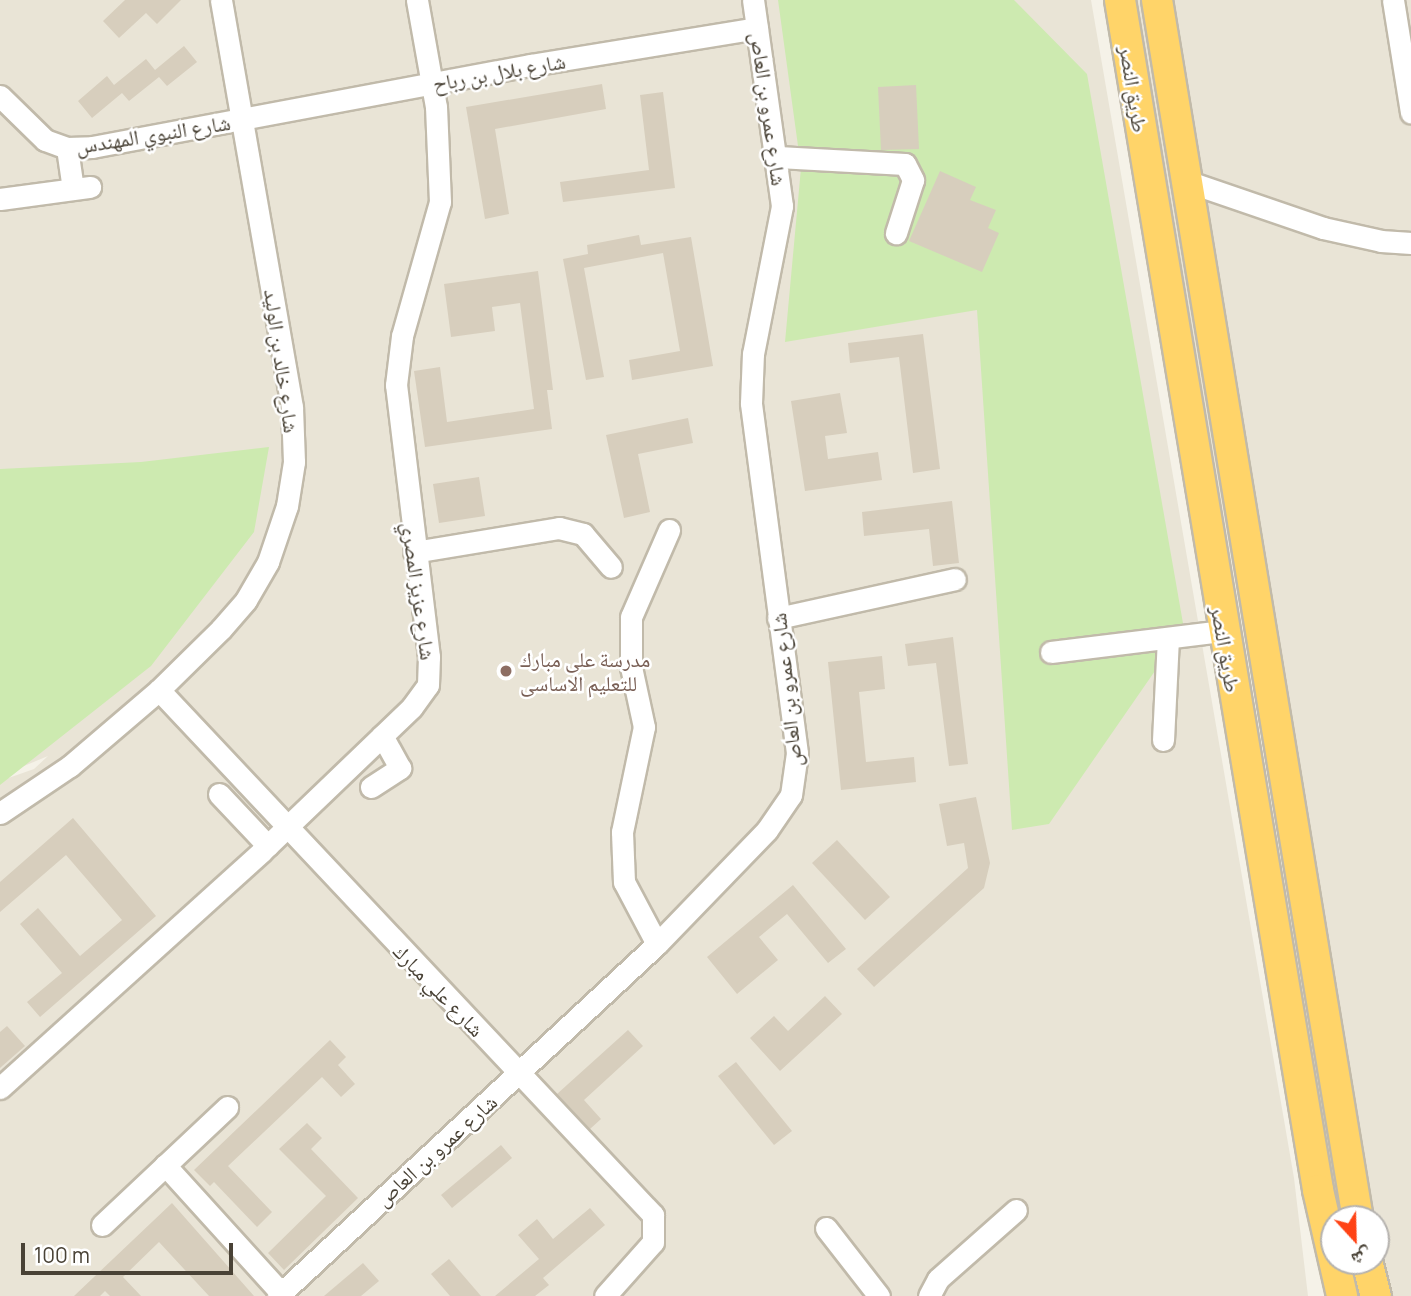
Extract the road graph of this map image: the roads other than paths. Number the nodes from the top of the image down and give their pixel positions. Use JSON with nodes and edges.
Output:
{"nodes":[{"id":1,"x":221,"y":0,"type":"edge"},
{"id":2,"x":417,"y":0,"type":"edge"},
{"id":3,"x":752,"y":0,"type":"edge"},
{"id":4,"x":1120,"y":0,"type":"edge"},
{"id":5,"x":1157,"y":0,"type":"edge"},
{"id":6,"x":1393,"y":0,"type":"edge"},
{"id":7,"x":757,"y":28,"type":"junction"},
{"id":8,"x":1406,"y":56,"type":"edge"},
{"id":9,"x":432,"y":84,"type":"junction"},
{"id":10,"x":0,"y":96,"type":"edge"},
{"id":11,"x":1411,"y":113,"type":"edge"},
{"id":12,"x":241,"y":120,"type":"junction"},
{"id":13,"x":67,"y":148,"type":"junction"},
{"id":14,"x":778,"y":157,"type":"junction"},
{"id":15,"x":1186,"y":181,"type":"junction"},
{"id":16,"x":0,"y":199,"type":"edge"},
{"id":17,"x":896,"y":233,"type":"dead end"},
{"id":18,"x":1411,"y":243,"type":"edge"},
{"id":19,"x":669,"y":530,"type":"dead end"},
{"id":20,"x":414,"y":552,"type":"junction"},
{"id":21,"x":611,"y":567,"type":"dead end"},
{"id":22,"x":955,"y":579,"type":"dead end"},
{"id":23,"x":1253,"y":601,"type":"junction"},
{"id":24,"x":778,"y":618,"type":"junction"},
{"id":25,"x":1221,"y":618,"type":"junction"},
{"id":26,"x":1168,"y":638,"type":"junction"},
{"id":27,"x":1051,"y":652,"type":"dead end"},
{"id":28,"x":159,"y":691,"type":"junction"},
{"id":29,"x":382,"y":736,"type":"junction"},
{"id":30,"x":1163,"y":740,"type":"dead end"},
{"id":31,"x":371,"y":787,"type":"dead end"},
{"id":32,"x":219,"y":794,"type":"dead end"},
{"id":33,"x":0,"y":813,"type":"edge"},
{"id":34,"x":286,"y":829,"type":"junction"},
{"id":35,"x":268,"y":846,"type":"junction"},
{"id":36,"x":657,"y":944,"type":"junction"},
{"id":37,"x":519,"y":1075,"type":"junction"},
{"id":38,"x":0,"y":1088,"type":"edge"},
{"id":39,"x":226,"y":1107,"type":"dead end"},
{"id":40,"x":165,"y":1165,"type":"junction"},
{"id":41,"x":1356,"y":1205,"type":"edge"},
{"id":42,"x":1016,"y":1210,"type":"dead end"},
{"id":43,"x":102,"y":1225,"type":"dead end"},
{"id":44,"x":827,"y":1228,"type":"dead end"},
{"id":45,"x":1371,"y":1275,"type":"edge"},
{"id":46,"x":280,"y":1295,"type":"edge"},
{"id":47,"x":605,"y":1296,"type":"edge"},
{"id":48,"x":879,"y":1296,"type":"edge"},
{"id":49,"x":929,"y":1296,"type":"edge"},
{"id":50,"x":1342,"y":1296,"type":"edge"},
{"id":51,"x":1376,"y":1296,"type":"edge"}],
"edges":[{"from":1,"to":12,"type":"street","name":"شارع خالد بن الوليد"},
{"from":2,"to":9,"type":"street","name":"شارع عزيز المصري"},
{"from":3,"to":7,"type":"street","name":"شارع عمرو بن العاص"},
{"from":4,"to":25,"type":"highway","name":"طريق النصر"},
{"from":5,"to":15,"type":"highway","name":"طريق النصر"},
{"from":6,"to":8,"type":"street"},
{"from":7,"to":9,"type":"street","name":"شارع بلال بن رباح"},
{"from":7,"to":14,"type":"street","name":"شارع عمرو بن العاص"},
{"from":8,"to":11,"type":"street"},
{"from":9,"to":12,"type":"street","name":"شارع بلال بن رباح"},
{"from":9,"to":20,"type":"street","name":"شارع عزيز المصري"},
{"from":10,"to":13,"type":"street","name":"شارع النبوي المهندس"},
{"from":12,"to":13,"type":"street","name":"شارع النبوي المهندس"},
{"from":12,"to":28,"type":"street","name":"شارع خالد بن الوليد"},
{"from":13,"to":16,"type":"street"},
{"from":14,"to":17,"type":"street"},
{"from":14,"to":24,"type":"street","name":"شارع عمرو بن العاص"},
{"from":15,"to":18,"type":"street"},
{"from":15,"to":23,"type":"highway","name":"طريق النصر"},
{"from":19,"to":36,"type":"street"},
{"from":20,"to":21,"type":"street"},
{"from":20,"to":29,"type":"street","name":"شارع عزيز المصري"},
{"from":22,"to":24,"type":"street"},
{"from":23,"to":25,"type":"highway"},
{"from":23,"to":41,"type":"highway","name":"طريق النصر"},
{"from":24,"to":36,"type":"street","name":"شارع عمرو بن العاص"},
{"from":25,"to":26,"type":"street"},
{"from":25,"to":50,"type":"highway","name":"طريق النصر"},
{"from":26,"to":27,"type":"street"},
{"from":26,"to":30,"type":"street"},
{"from":28,"to":33,"type":"street","name":"شارع خالد بن الوليد"},
{"from":28,"to":34,"type":"street","name":"شارع علي مبارك"},
{"from":29,"to":31,"type":"street"},
{"from":29,"to":34,"type":"street","name":"شارع عزيز المصري"},
{"from":32,"to":35,"type":"street"},
{"from":34,"to":35,"type":"street","name":"شارع عزيز المصري"},
{"from":34,"to":37,"type":"street","name":"شارع علي مبارك"},
{"from":35,"to":38,"type":"street","name":"شارع عزيز المصري"},
{"from":36,"to":37,"type":"street","name":"شارع عمرو بن العاص"},
{"from":37,"to":46,"type":"street","name":"شارع عمرو بن العاص"},
{"from":37,"to":47,"type":"street","name":"شارع علي مبارك"},
{"from":39,"to":40,"type":"street"},
{"from":40,"to":43,"type":"street"},
{"from":40,"to":46,"type":"street"},
{"from":42,"to":49,"type":"street"},
{"from":44,"to":48,"type":"street"},
{"from":45,"to":51,"type":"highway"}]}
